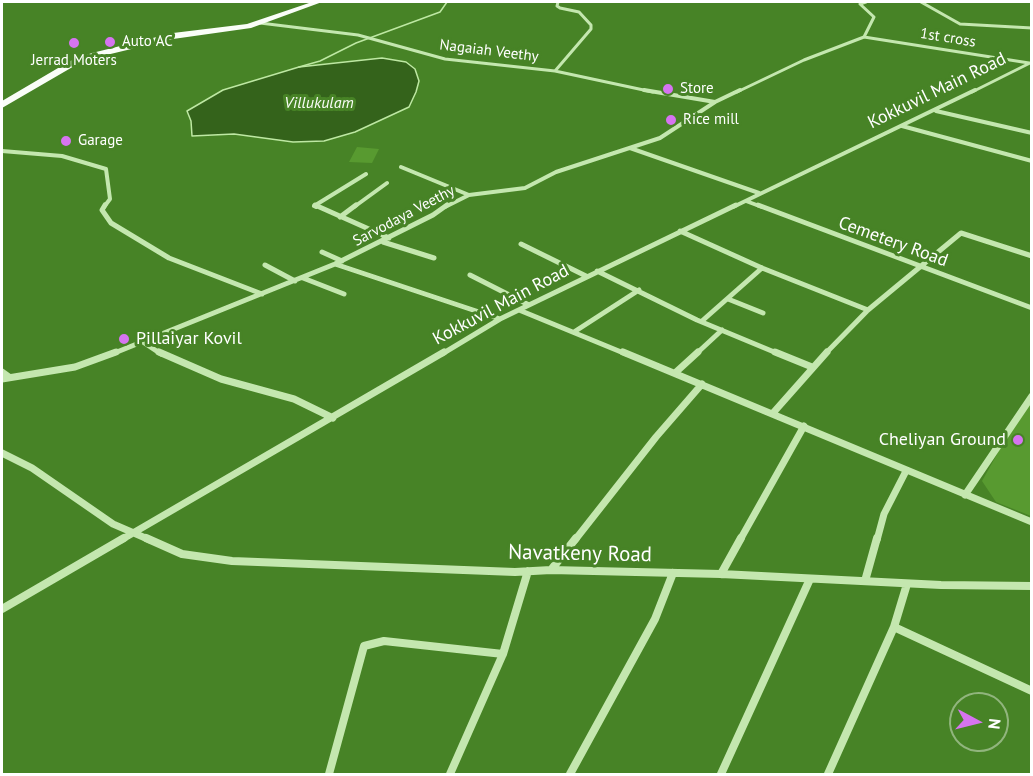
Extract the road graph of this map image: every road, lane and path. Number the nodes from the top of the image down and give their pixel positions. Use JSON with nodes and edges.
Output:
{"nodes":[{"id":1,"x":318,"y":2,"type":"edge"},
{"id":2,"x":558,"y":2,"type":"edge"},
{"id":3,"x":866,"y":2,"type":"edge"},
{"id":4,"x":921,"y":2,"type":"edge"},
{"id":5,"x":260,"y":23,"type":"junction"},
{"id":6,"x":1032,"y":28,"type":"edge"},
{"id":7,"x":864,"y":37,"type":"junction"},
{"id":8,"x":1030,"y":62,"type":"edge"},
{"id":9,"x":555,"y":71,"type":"junction"},
{"id":10,"x":4,"y":102,"type":"edge"},
{"id":11,"x":715,"y":102,"type":"junction"},
{"id":12,"x":935,"y":110,"type":"junction"},
{"id":13,"x":902,"y":126,"type":"junction"},
{"id":14,"x":1032,"y":133,"type":"edge"},
{"id":15,"x":629,"y":148,"type":"junction"},
{"id":16,"x":2,"y":151,"type":"edge"},
{"id":17,"x":1032,"y":162,"type":"edge"},
{"id":18,"x":401,"y":167,"type":"dead end"},
{"id":19,"x":366,"y":174,"type":"dead end"},
{"id":20,"x":387,"y":183,"type":"dead end"},
{"id":21,"x":759,"y":193,"type":"junction"},
{"id":22,"x":469,"y":195,"type":"junction"},
{"id":23,"x":746,"y":201,"type":"junction"},
{"id":24,"x":340,"y":217,"type":"junction"},
{"id":25,"x":680,"y":231,"type":"junction"},
{"id":26,"x":390,"y":238,"type":"junction"},
{"id":27,"x":383,"y":242,"type":"junction"},
{"id":28,"x":521,"y":244,"type":"dead end"},
{"id":29,"x":322,"y":252,"type":"dead end"},
{"id":30,"x":1032,"y":256,"type":"edge"},
{"id":31,"x":434,"y":258,"type":"dead end"},
{"id":32,"x":342,"y":261,"type":"junction"},
{"id":33,"x":335,"y":264,"type":"junction"},
{"id":34,"x":265,"y":265,"type":"dead end"},
{"id":35,"x":918,"y":266,"type":"junction"},
{"id":36,"x":762,"y":268,"type":"junction"},
{"id":37,"x":597,"y":271,"type":"junction"},
{"id":38,"x":470,"y":275,"type":"dead end"},
{"id":39,"x":586,"y":276,"type":"junction"},
{"id":40,"x":302,"y":278,"type":"junction"},
{"id":41,"x":295,"y":281,"type":"junction"},
{"id":42,"x":639,"y":290,"type":"junction"},
{"id":43,"x":262,"y":294,"type":"junction"},
{"id":44,"x":344,"y":294,"type":"dead end"},
{"id":45,"x":728,"y":299,"type":"junction"},
{"id":46,"x":529,"y":305,"type":"junction"},
{"id":47,"x":1032,"y":308,"type":"edge"},
{"id":48,"x":519,"y":310,"type":"junction"},
{"id":49,"x":868,"y":310,"type":"junction"},
{"id":50,"x":762,"y":313,"type":"dead end"},
{"id":51,"x":500,"y":319,"type":"junction"},
{"id":52,"x":702,"y":321,"type":"junction"},
{"id":53,"x":723,"y":330,"type":"junction"},
{"id":54,"x":574,"y":332,"type":"junction"},
{"id":55,"x":143,"y":342,"type":"junction"},
{"id":56,"x":812,"y":367,"type":"junction"},
{"id":57,"x":2,"y":372,"type":"edge"},
{"id":58,"x":675,"y":372,"type":"junction"},
{"id":59,"x":9,"y":377,"type":"junction"},
{"id":60,"x":2,"y":380,"type":"edge"},
{"id":61,"x":702,"y":384,"type":"junction"},
{"id":62,"x":1032,"y":396,"type":"edge"},
{"id":63,"x":773,"y":413,"type":"junction"},
{"id":64,"x":333,"y":418,"type":"junction"},
{"id":65,"x":804,"y":426,"type":"junction"},
{"id":66,"x":2,"y":453,"type":"edge"},
{"id":67,"x":906,"y":471,"type":"junction"},
{"id":68,"x":965,"y":495,"type":"junction"},
{"id":69,"x":1032,"y":522,"type":"edge"},
{"id":70,"x":134,"y":531,"type":"junction"},
{"id":71,"x":551,"y":570,"type":"junction"},
{"id":72,"x":528,"y":571,"type":"junction"},
{"id":73,"x":673,"y":573,"type":"junction"},
{"id":74,"x":721,"y":574,"type":"junction"},
{"id":75,"x":810,"y":579,"type":"junction"},
{"id":76,"x":865,"y":581,"type":"junction"},
{"id":77,"x":907,"y":584,"type":"junction"},
{"id":78,"x":1032,"y":586,"type":"edge"},
{"id":79,"x":2,"y":609,"type":"edge"},
{"id":80,"x":894,"y":627,"type":"junction"},
{"id":81,"x":503,"y":654,"type":"junction"},
{"id":82,"x":1032,"y":691,"type":"edge"},
{"id":83,"x":329,"y":774,"type":"edge"},
{"id":84,"x":450,"y":774,"type":"edge"},
{"id":85,"x":570,"y":774,"type":"edge"},
{"id":86,"x":721,"y":774,"type":"edge"},
{"id":87,"x":828,"y":774,"type":"edge"}],
"edges":[{"from":1,"to":5,"type":"highway"},
{"from":2,"to":9,"type":"street"},
{"from":3,"to":7,"type":"street"},
{"from":4,"to":6,"type":"street"},
{"from":5,"to":9,"type":"street","name":"Nagaiah Veethy"},
{"from":5,"to":10,"type":"highway"},
{"from":7,"to":8,"type":"street","name":"1st cross"},
{"from":7,"to":11,"type":"street","name":"Sarvodaya Veethy"},
{"from":8,"to":12,"type":"street","name":"Kokkuvil Main Road"},
{"from":9,"to":11,"type":"street","name":"Nagaiah Veethy"},
{"from":11,"to":15,"type":"street","name":"Sarvodaya Veethy"},
{"from":12,"to":13,"type":"street","name":"Kokkuvil Main Road"},
{"from":12,"to":14,"type":"street"},
{"from":13,"to":17,"type":"street"},
{"from":13,"to":21,"type":"street","name":"Kokkuvil Main Road"},
{"from":15,"to":21,"type":"street"},
{"from":15,"to":22,"type":"street","name":"Sarvodaya Veethy"},
{"from":16,"to":43,"type":"street"},
{"from":18,"to":22,"type":"street"},
{"from":19,"to":24,"type":"street"},
{"from":20,"to":24,"type":"street"},
{"from":21,"to":23,"type":"street","name":"Kokkuvil Main Road"},
{"from":22,"to":26,"type":"street","name":"Sarvodaya Veethy"},
{"from":23,"to":25,"type":"street","name":"Kokkuvil Main Road"},
{"from":23,"to":35,"type":"street","name":"Cemetery Road"},
{"from":24,"to":26,"type":"street"},
{"from":25,"to":36,"type":"street"},
{"from":25,"to":37,"type":"street","name":"Kokkuvil Main Road"},
{"from":26,"to":27,"type":"street","name":"Sarvodaya Veethy"},
{"from":27,"to":31,"type":"street"},
{"from":27,"to":32,"type":"street","name":"Sarvodaya Veethy"},
{"from":28,"to":39,"type":"street"},
{"from":29,"to":32,"type":"street"},
{"from":30,"to":35,"type":"street"},
{"from":32,"to":33,"type":"street","name":"Sarvodaya Veethy"},
{"from":33,"to":40,"type":"street","name":"Sarvodaya Veethy"},
{"from":33,"to":51,"type":"street"},
{"from":34,"to":41,"type":"street"},
{"from":35,"to":47,"type":"street","name":"Cemetery Road"},
{"from":35,"to":49,"type":"street"},
{"from":36,"to":45,"type":"street"},
{"from":36,"to":49,"type":"street"},
{"from":37,"to":39,"type":"street","name":"Kokkuvil Main Road"},
{"from":37,"to":42,"type":"street"},
{"from":38,"to":46,"type":"street"},
{"from":39,"to":46,"type":"street","name":"Kokkuvil Main Road"},
{"from":40,"to":41,"type":"street","name":"Sarvodaya Veethy"},
{"from":40,"to":44,"type":"street"},
{"from":41,"to":43,"type":"street","name":"Sarvodaya Veethy"},
{"from":42,"to":52,"type":"street"},
{"from":42,"to":54,"type":"street"},
{"from":43,"to":55,"type":"street","name":"Sarvodaya Veethy"},
{"from":45,"to":50,"type":"street"},
{"from":45,"to":52,"type":"street"},
{"from":46,"to":48,"type":"street","name":"Kokkuvil Main Road"},
{"from":48,"to":51,"type":"street","name":"Kokkuvil Main Road"},
{"from":48,"to":54,"type":"street"},
{"from":49,"to":56,"type":"street"},
{"from":51,"to":64,"type":"street","name":"Kokkuvil Main Road"},
{"from":52,"to":53,"type":"street"},
{"from":53,"to":56,"type":"street"},
{"from":53,"to":58,"type":"street"},
{"from":54,"to":58,"type":"street"},
{"from":55,"to":59,"type":"street","name":"Sarvodaya Veethy"},
{"from":55,"to":64,"type":"street"},
{"from":56,"to":63,"type":"street"},
{"from":57,"to":59,"type":"street"},
{"from":58,"to":61,"type":"street"},
{"from":59,"to":60,"type":"street","name":"Sarvodaya Veethy"},
{"from":61,"to":63,"type":"street"},
{"from":61,"to":71,"type":"street"},
{"from":62,"to":68,"type":"street"},
{"from":63,"to":65,"type":"street"},
{"from":64,"to":70,"type":"street","name":"Kokkuvil Main Road"},
{"from":65,"to":67,"type":"street"},
{"from":65,"to":74,"type":"street"},
{"from":66,"to":70,"type":"street","name":"Navatkeny Road"},
{"from":67,"to":68,"type":"street"},
{"from":67,"to":76,"type":"street"},
{"from":68,"to":69,"type":"street"},
{"from":70,"to":72,"type":"street","name":"Navatkeny Road"},
{"from":70,"to":79,"type":"street","name":"Kokkuvil Main Road"},
{"from":71,"to":72,"type":"street","name":"Navatkeny Road"},
{"from":71,"to":73,"type":"street","name":"Navatkeny Road"},
{"from":72,"to":81,"type":"street"},
{"from":73,"to":74,"type":"street","name":"Navatkeny Road"},
{"from":73,"to":85,"type":"street"},
{"from":74,"to":75,"type":"street","name":"Navatkeny Road"},
{"from":75,"to":76,"type":"street","name":"Navatkeny Road"},
{"from":75,"to":86,"type":"street"},
{"from":76,"to":77,"type":"street","name":"Navatkeny Road"},
{"from":77,"to":78,"type":"street","name":"Navatkeny Road"},
{"from":77,"to":80,"type":"street"},
{"from":80,"to":82,"type":"street"},
{"from":80,"to":87,"type":"street"},
{"from":81,"to":83,"type":"street"},
{"from":81,"to":84,"type":"street"}]}
